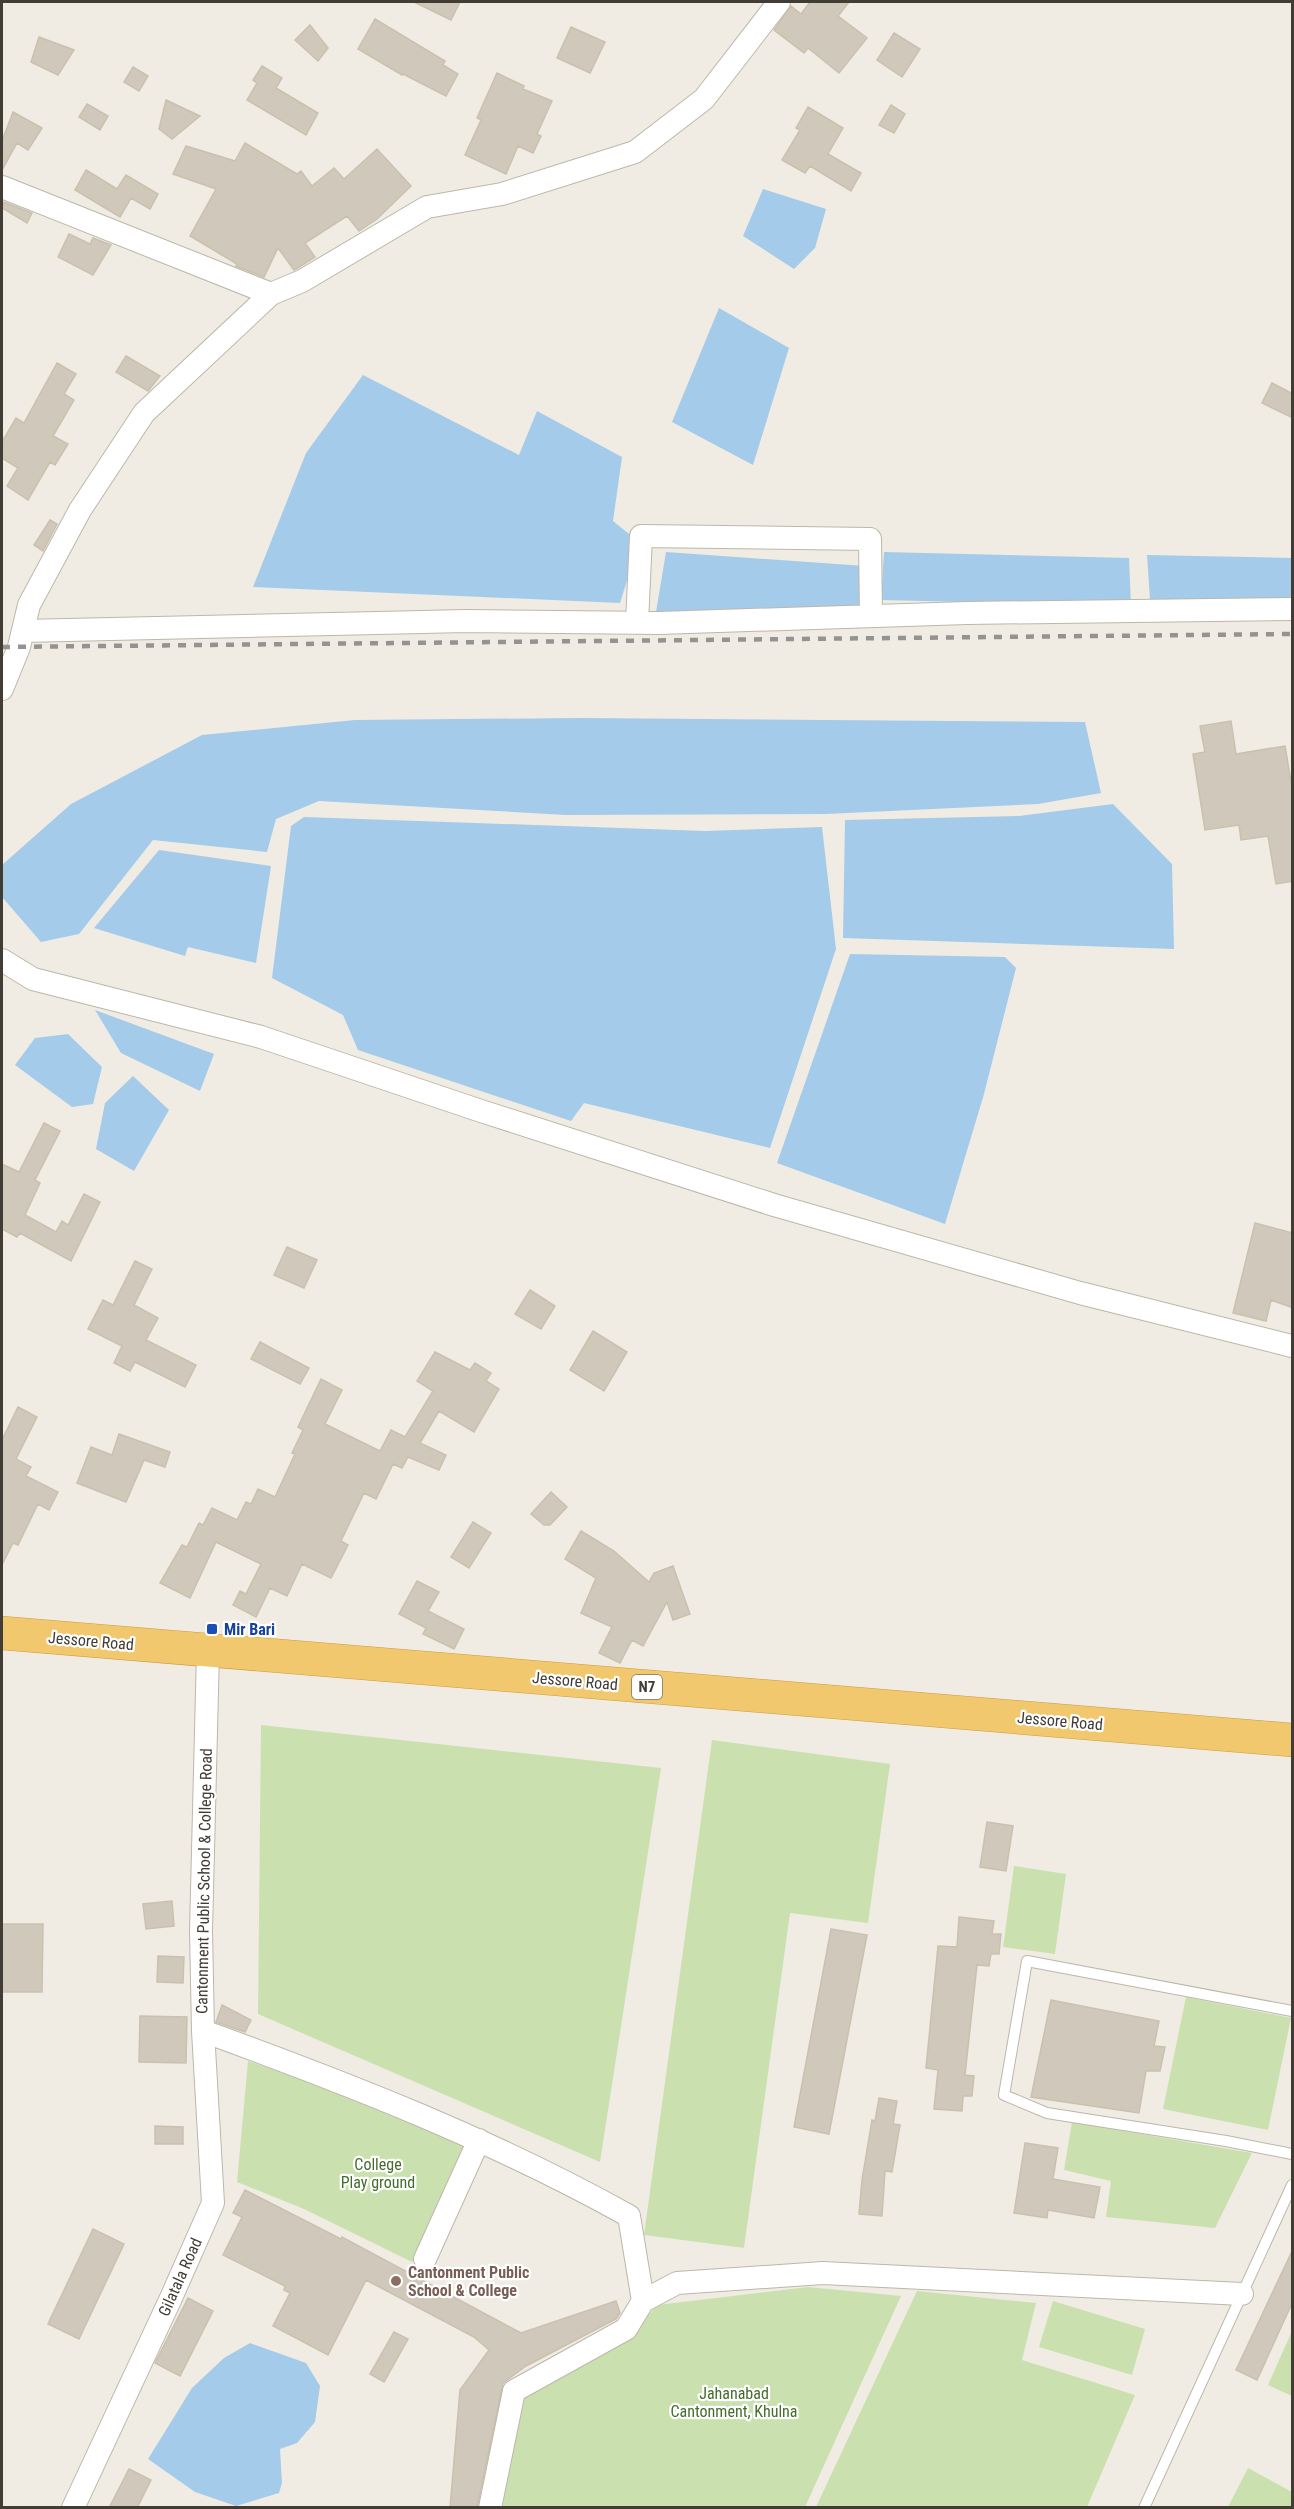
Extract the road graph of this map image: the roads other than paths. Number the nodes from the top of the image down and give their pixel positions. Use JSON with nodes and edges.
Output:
{"nodes":[{"id":1,"x":778,"y":2,"type":"edge"},
{"id":2,"x":2,"y":187,"type":"edge"},
{"id":3,"x":271,"y":294,"type":"junction"},
{"id":4,"x":1293,"y":609,"type":"edge"},
{"id":5,"x":871,"y":616,"type":"junction"},
{"id":6,"x":637,"y":623,"type":"junction"},
{"id":7,"x":23,"y":631,"type":"junction"},
{"id":8,"x":2,"y":688,"type":"edge"},
{"id":9,"x":2,"y":960,"type":"edge"},
{"id":10,"x":1293,"y":1346,"type":"edge"},
{"id":11,"x":2,"y":1633,"type":"edge"},
{"id":12,"x":208,"y":1651,"type":"junction"},
{"id":13,"x":1293,"y":1740,"type":"edge"},
{"id":14,"x":1293,"y":2011,"type":"edge"},
{"id":15,"x":203,"y":2031,"type":"junction"},
{"id":16,"x":479,"y":2140,"type":"junction"},
{"id":17,"x":1293,"y":2154,"type":"edge"},
{"id":18,"x":1293,"y":2185,"type":"edge"},
{"id":19,"x":425,"y":2259,"type":"dead end"},
{"id":20,"x":1242,"y":2294,"type":"junction"},
{"id":21,"x":643,"y":2301,"type":"junction"},
{"id":22,"x":73,"y":2508,"type":"edge"},
{"id":23,"x":490,"y":2508,"type":"edge"},
{"id":24,"x":1144,"y":2508,"type":"edge"}],
"edges":[{"from":1,"to":3,"type":"street"},
{"from":2,"to":3,"type":"street"},
{"from":3,"to":7,"type":"street"},
{"from":4,"to":5,"type":"street"},
{"from":5,"to":6,"type":"street"},
{"from":5,"to":6,"type":"street"},
{"from":6,"to":7,"type":"street"},
{"from":7,"to":8,"type":"street"},
{"from":9,"to":10,"type":"street"},
{"from":11,"to":12,"type":"highway","name":"Jessore Road","number":"N7"},
{"from":12,"to":13,"type":"highway","name":"Jessore Road","number":"N7"},
{"from":12,"to":15,"type":"street","name":"Cantonment Public School & College Road"},
{"from":14,"to":17,"type":"lane"},
{"from":15,"to":16,"type":"street","name":"Cantonment Public School & College Road"},
{"from":15,"to":22,"type":"street","name":"Gilatala Road"},
{"from":16,"to":19,"type":"street"},
{"from":16,"to":21,"type":"street","name":"Cantonment Public School & College Road"},
{"from":18,"to":20,"type":"lane"},
{"from":20,"to":21,"type":"street"},
{"from":20,"to":24,"type":"lane"},
{"from":21,"to":23,"type":"street"}]}
